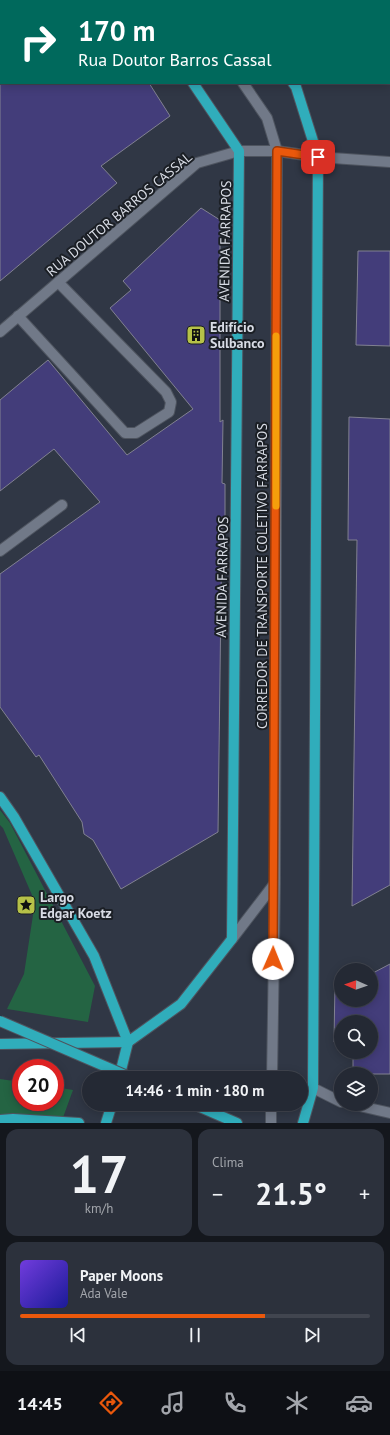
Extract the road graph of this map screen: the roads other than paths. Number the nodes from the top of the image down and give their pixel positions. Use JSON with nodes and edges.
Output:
{"nodes":[{"id":1,"x":193,"y":84,"type":"edge"},
{"id":2,"x":244,"y":84,"type":"edge"},
{"id":3,"x":294,"y":84,"type":"edge"},
{"id":4,"x":239,"y":151,"type":"junction"},
{"id":5,"x":277,"y":151,"type":"junction"},
{"id":6,"x":318,"y":157,"type":"junction"},
{"id":7,"x":390,"y":162,"type":"edge"},
{"id":8,"x":58,"y":282,"type":"junction"},
{"id":9,"x":18,"y":316,"type":"junction"},
{"id":10,"x":0,"y":332,"type":"edge"},
{"id":11,"x":62,"y":505,"type":"dead end"},
{"id":12,"x":0,"y":551,"type":"edge"},
{"id":13,"x":0,"y":797,"type":"edge"},
{"id":14,"x":275,"y":883,"type":"junction"},
{"id":15,"x":232,"y":939,"type":"junction"},
{"id":16,"x":0,"y":1022,"type":"edge"},
{"id":17,"x":128,"y":1042,"type":"junction"},
{"id":18,"x":0,"y":1044,"type":"edge"},
{"id":19,"x":116,"y":1071,"type":"edge"},
{"id":20,"x":121,"y":1071,"type":"edge"},
{"id":21,"x":272,"y":1071,"type":"edge"},
{"id":22,"x":313,"y":1088,"type":"junction"},
{"id":23,"x":334,"y":1098,"type":"edge"},
{"id":24,"x":110,"y":1111,"type":"edge"},
{"id":25,"x":209,"y":1111,"type":"edge"},
{"id":26,"x":271,"y":1111,"type":"edge"},
{"id":27,"x":378,"y":1111,"type":"edge"},
{"id":28,"x":390,"y":1114,"type":"edge"},
{"id":29,"x":0,"y":1120,"type":"edge"},
{"id":30,"x":79,"y":1123,"type":"edge"},
{"id":31,"x":106,"y":1123,"type":"edge"},
{"id":32,"x":237,"y":1123,"type":"edge"},
{"id":33,"x":271,"y":1123,"type":"edge"},
{"id":34,"x":303,"y":1123,"type":"edge"}],
"edges":[{"from":1,"to":4,"type":"main road"},
{"from":2,"to":5,"type":"street","name":"CORREDOR DE TRANSPORTE COLETIVO FARRAPOS"},
{"from":3,"to":6,"type":"main road"},
{"from":4,"to":5,"type":"street","name":"RUA DOUTOR BARROS CASSAL"},
{"from":4,"to":8,"type":"street","name":"RUA DOUTOR BARROS CASSAL"},
{"from":4,"to":15,"type":"main road","name":"AVENIDA FARRAPOS"},
{"from":5,"to":6,"type":"street","name":"RUA DOUTOR BARROS CASSAL"},
{"from":5,"to":14,"type":"street","name":"CORREDOR DE TRANSPORTE COLETIVO FARRAPOS"},
{"from":6,"to":7,"type":"street","name":"RUA DOUTOR BARROS CASSAL"},
{"from":6,"to":22,"type":"main road"},
{"from":8,"to":9,"type":"street","name":"RUA DOUTOR BARROS CASSAL"},
{"from":8,"to":9,"type":"street"},
{"from":9,"to":10,"type":"street","name":"RUA DOUTOR BARROS CASSAL"},
{"from":11,"to":12,"type":"street"},
{"from":13,"to":17,"type":"main road"},
{"from":14,"to":15,"type":"street"},
{"from":14,"to":21,"type":"street","name":"CORREDOR DE TRANSPORTE COLETIVO FARRAPOS"},
{"from":15,"to":17,"type":"main road"},
{"from":16,"to":19,"type":"main road","bridge":true},
{"from":17,"to":18,"type":"main road"},
{"from":17,"to":20,"type":"main road"},
{"from":22,"to":23,"type":"street"},
{"from":22,"to":34,"type":"main road"},
{"from":24,"to":31,"type":"main road"},
{"from":25,"to":32,"type":"main road"},
{"from":26,"to":33,"type":"street"},
{"from":27,"to":28,"type":"street"},
{"from":29,"to":30,"type":"main road"}]}
